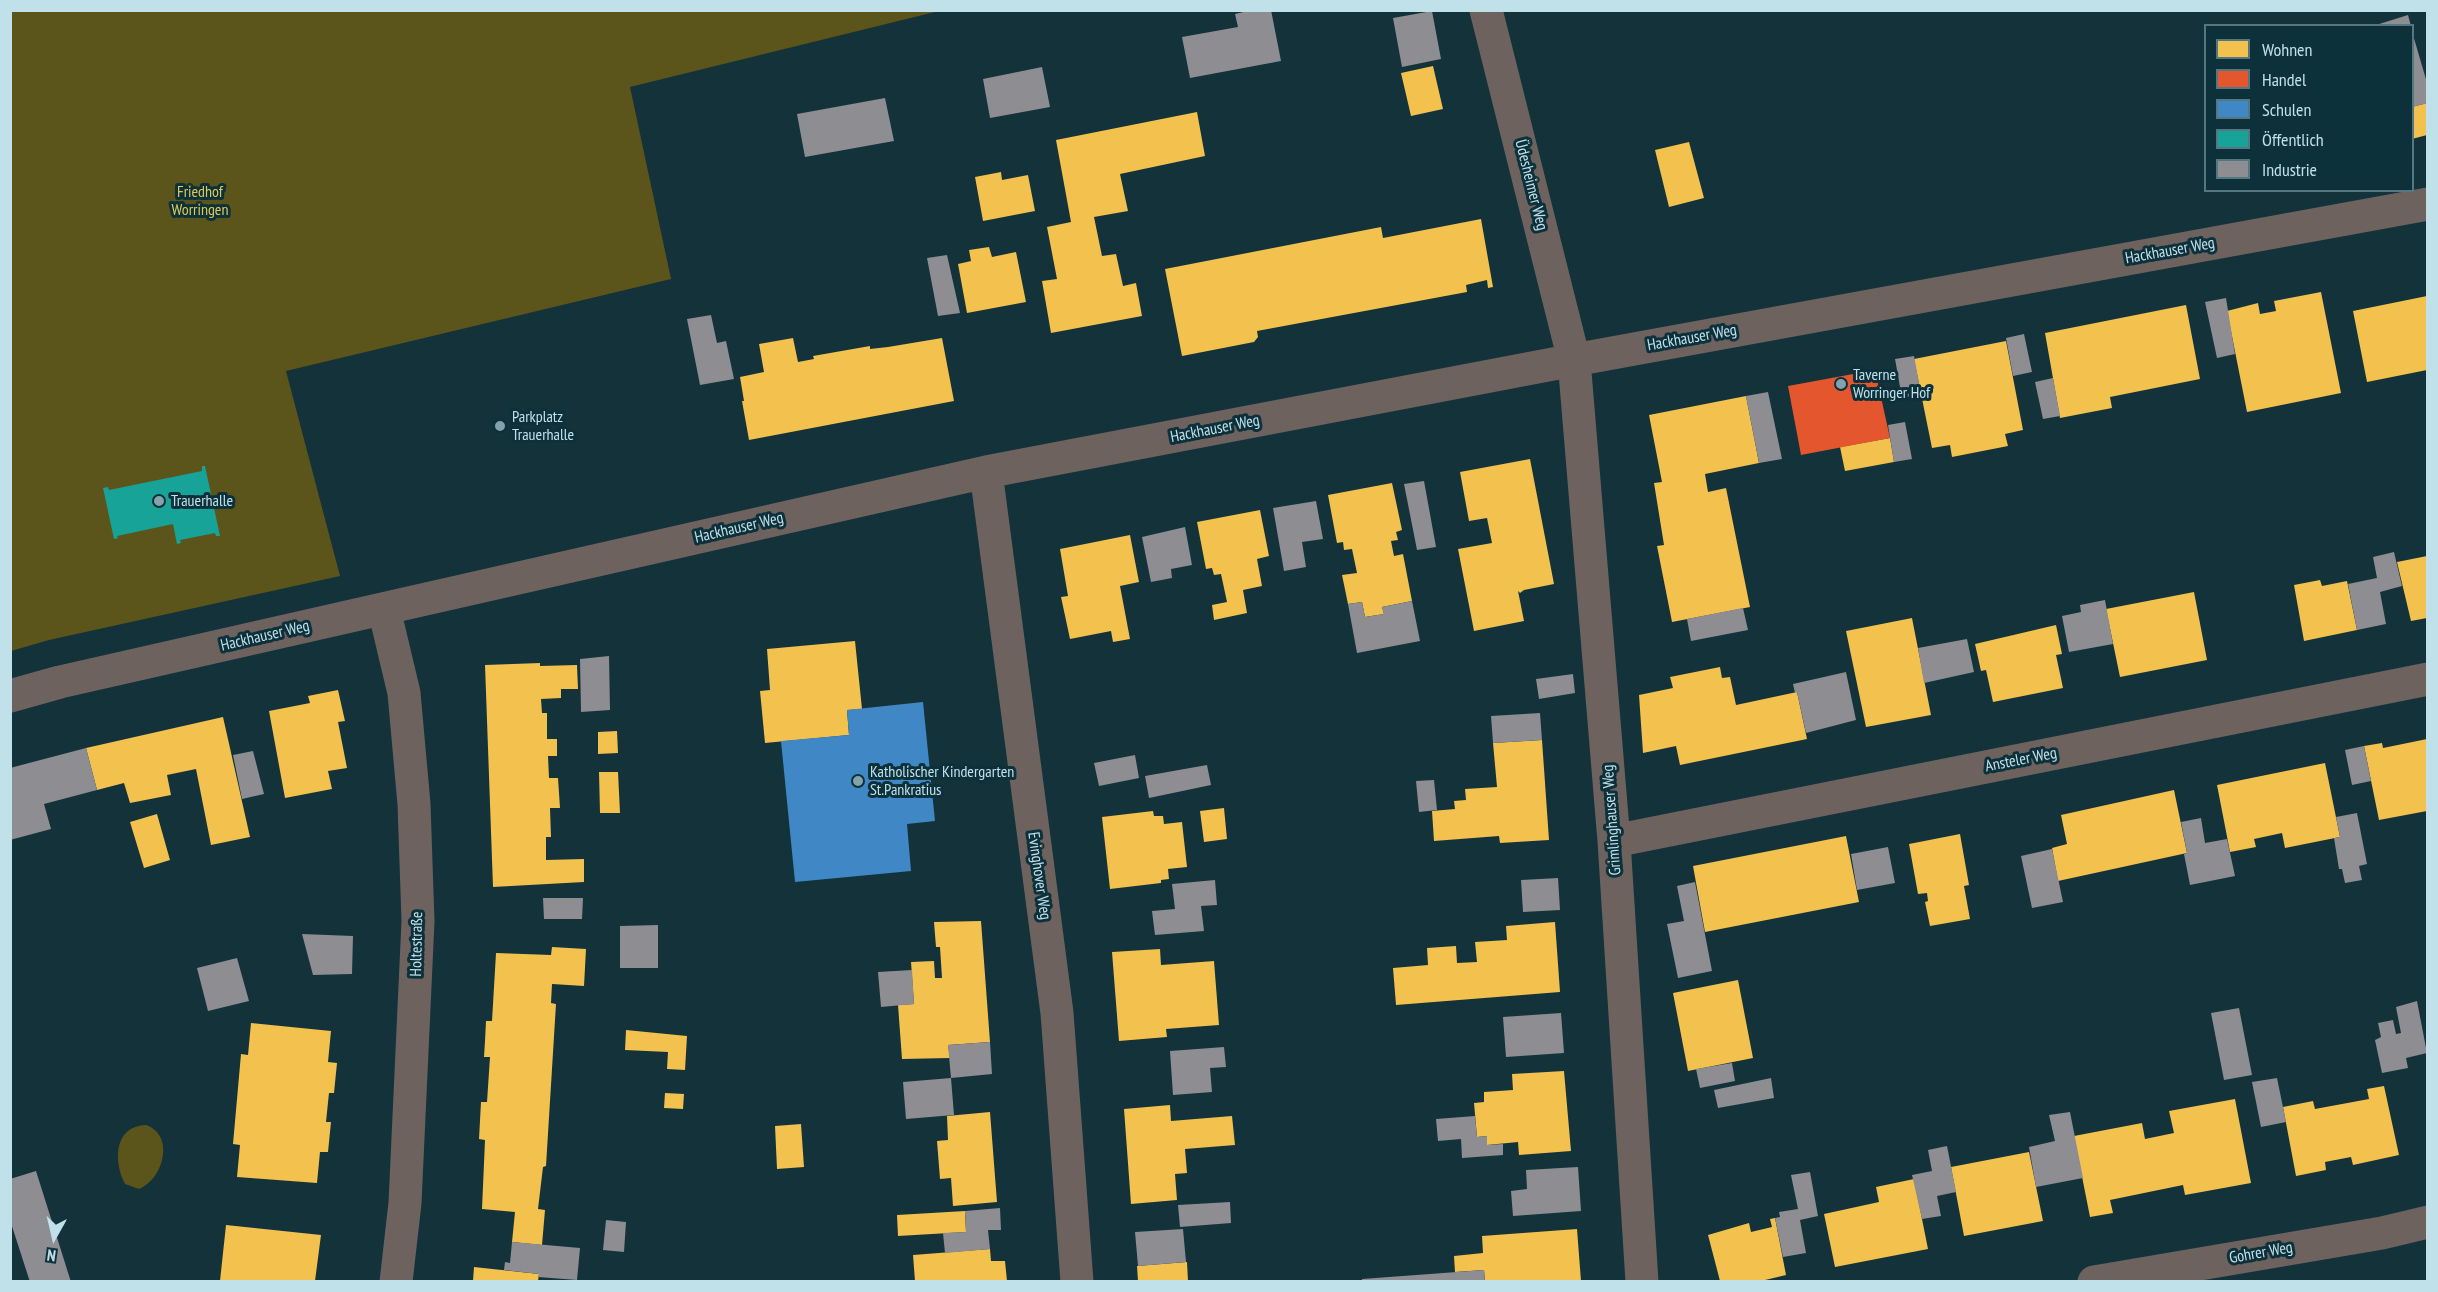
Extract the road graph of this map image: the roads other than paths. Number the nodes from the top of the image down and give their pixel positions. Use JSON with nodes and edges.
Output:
{"nodes":[{"id":1,"x":1486,"y":10,"type":"edge"},
{"id":2,"x":2427,"y":204,"type":"edge"},
{"id":3,"x":1574,"y":360,"type":"junction"},
{"id":4,"x":986,"y":472,"type":"junction"},
{"id":5,"x":384,"y":609,"type":"junction"},
{"id":6,"x":2427,"y":679,"type":"edge"},
{"id":7,"x":10,"y":696,"type":"edge"},
{"id":8,"x":1614,"y":841,"type":"junction"},
{"id":9,"x":2427,"y":1222,"type":"edge"},
{"id":10,"x":396,"y":1281,"type":"edge"},
{"id":11,"x":1077,"y":1281,"type":"edge"},
{"id":12,"x":1642,"y":1281,"type":"edge"},
{"id":13,"x":2094,"y":1281,"type":"edge"}],
"edges":[{"from":1,"to":3,"type":"street","name":"Üdesheimer Weg"},
{"from":2,"to":3,"type":"street","name":"Hackhauser Weg"},
{"from":3,"to":4,"type":"street","name":"Hackhauser Weg"},
{"from":3,"to":8,"type":"street","name":"Grimlinghauser Weg"},
{"from":4,"to":5,"type":"street","name":"Hackhauser Weg"},
{"from":4,"to":11,"type":"street","name":"Evinghover Weg"},
{"from":5,"to":7,"type":"street","name":"Hackhauser Weg"},
{"from":5,"to":10,"type":"street","name":"Holtestraße"},
{"from":6,"to":8,"type":"street","name":"Ansteler Weg"},
{"from":8,"to":12,"type":"street","name":"Grimlinghauser Weg"},
{"from":9,"to":13,"type":"street","name":"Gohrer Weg"}]}
